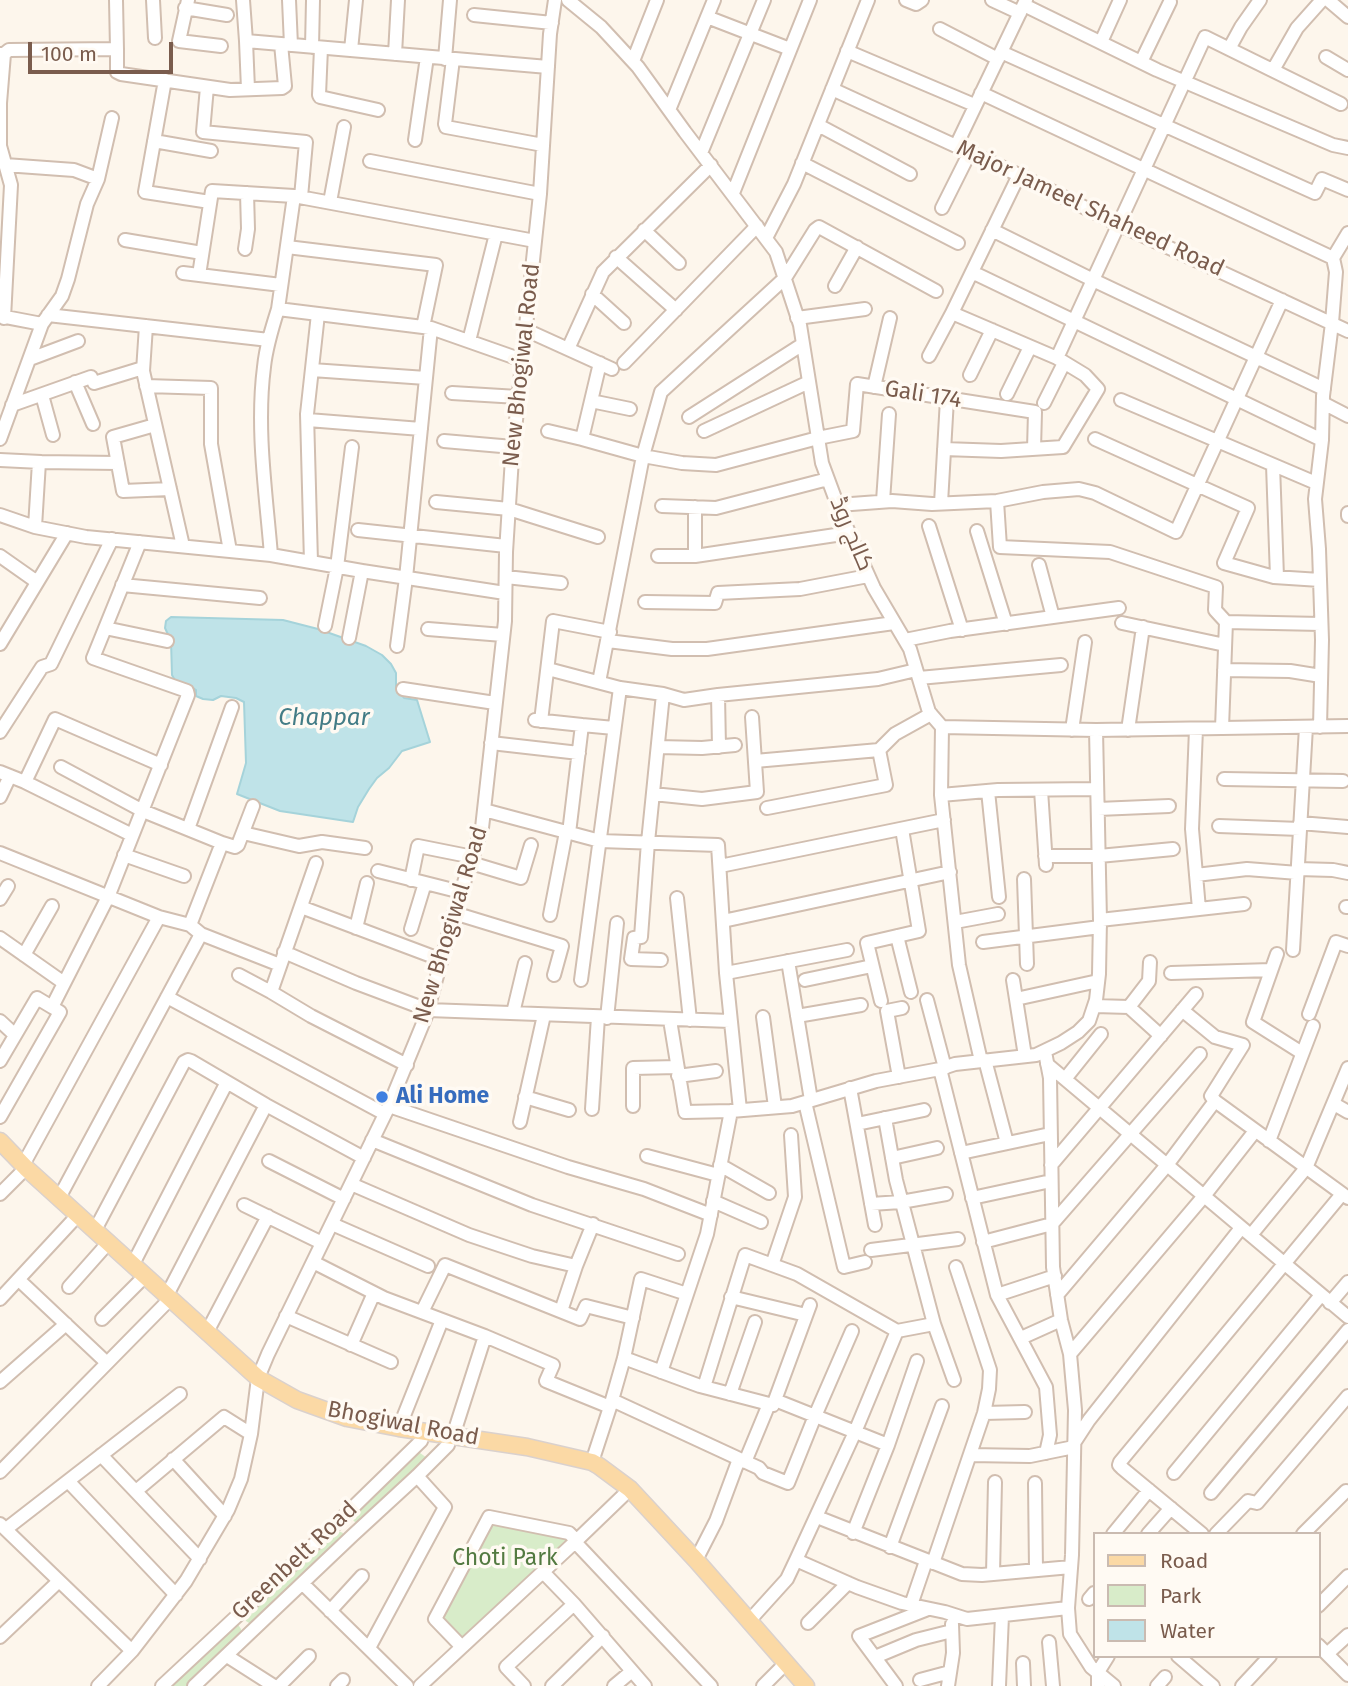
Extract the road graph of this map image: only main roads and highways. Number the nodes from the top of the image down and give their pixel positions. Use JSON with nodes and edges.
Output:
{"nodes":[{"id":1,"x":0,"y":1141,"type":"edge"},
{"id":2,"x":806,"y":1686,"type":"edge"}],
"edges":[{"from":1,"to":2,"type":"main road","name":"Bhogiwal Road"}]}
